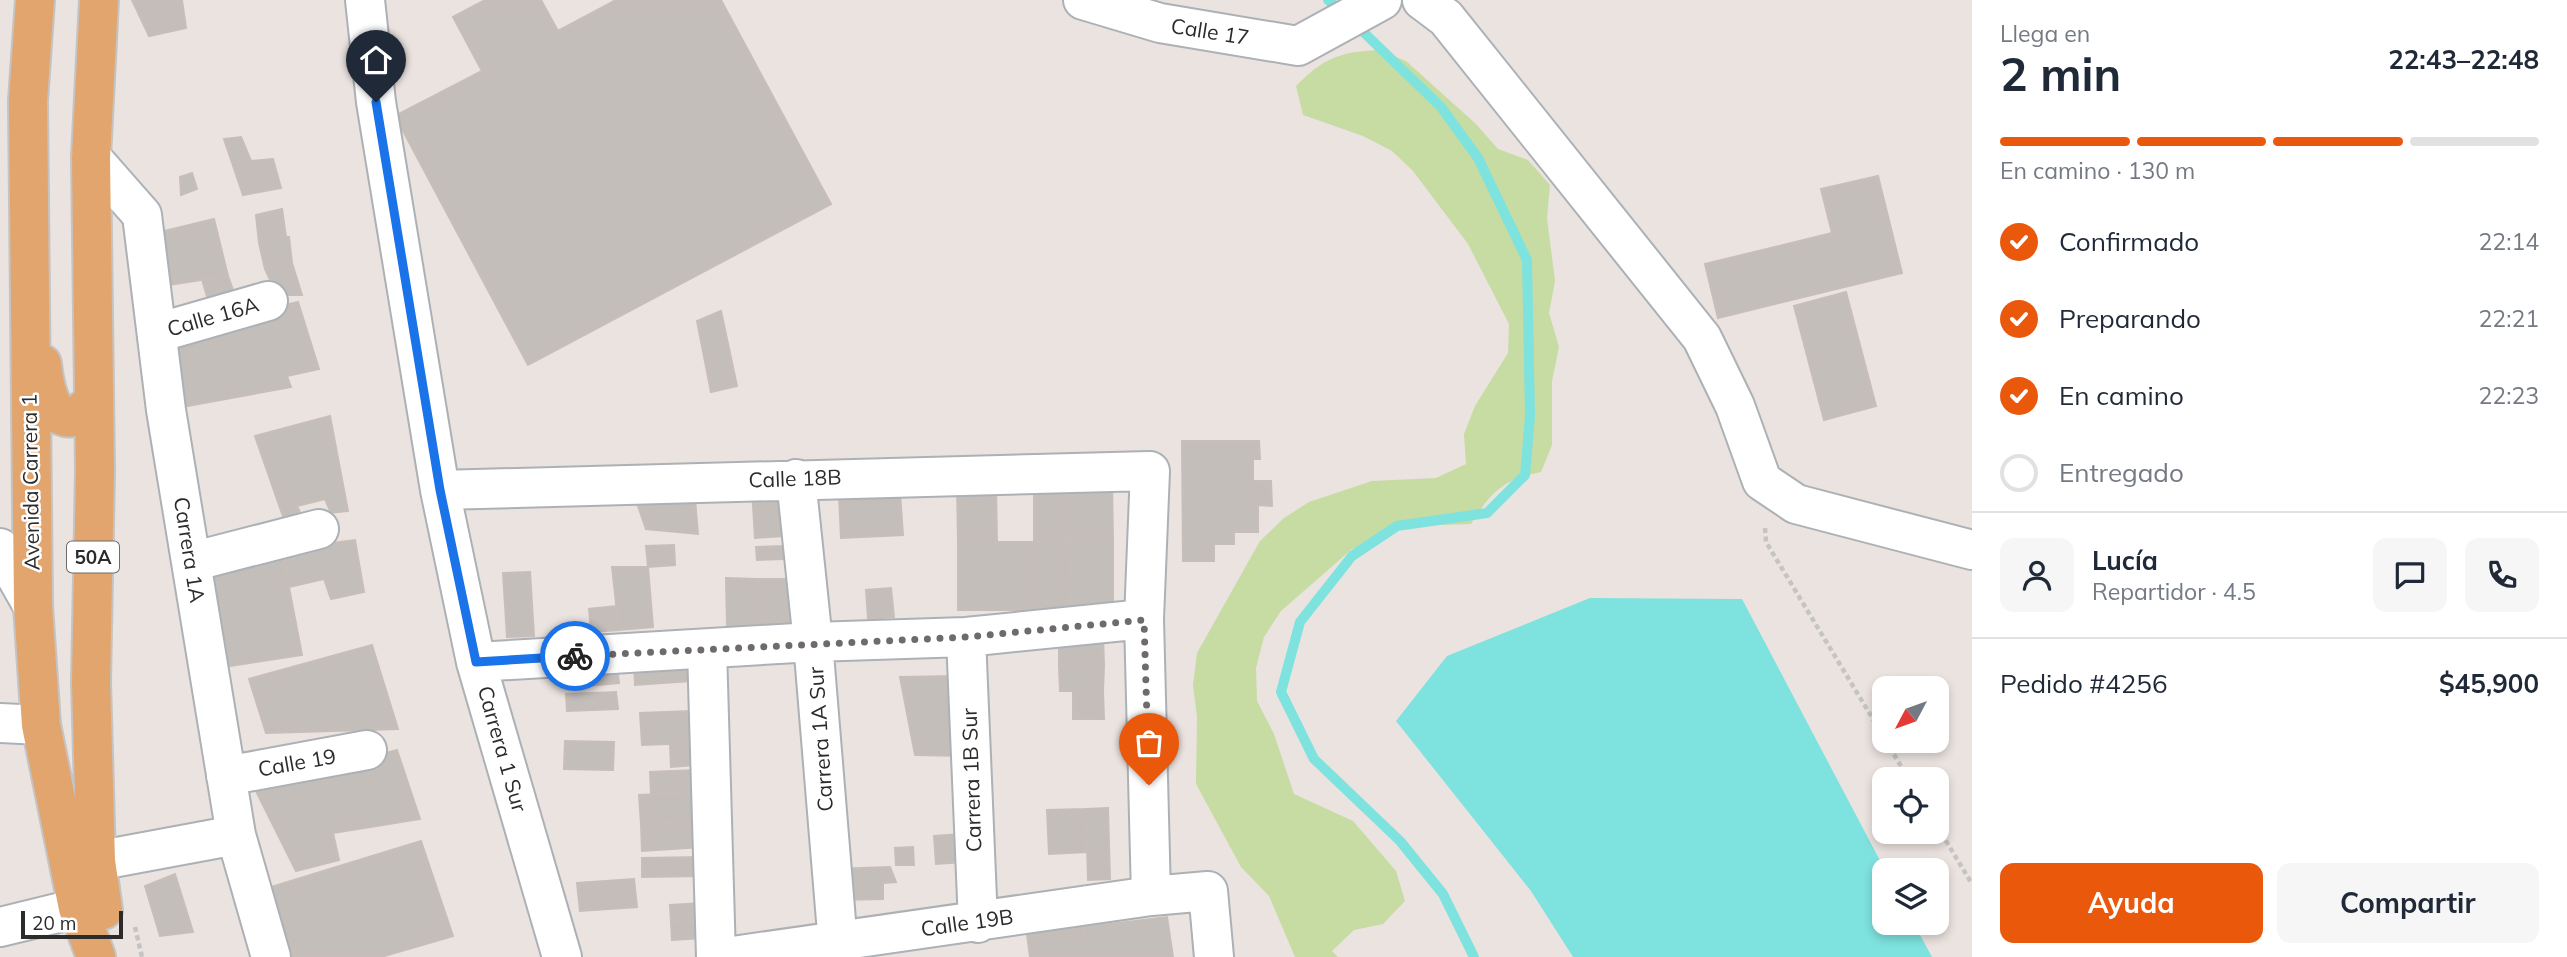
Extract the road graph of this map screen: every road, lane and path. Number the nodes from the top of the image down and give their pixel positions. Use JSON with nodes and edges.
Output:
{"nodes":[{"id":1,"x":35,"y":0,"type":"edge"},
{"id":2,"x":99,"y":0,"type":"edge"},
{"id":3,"x":365,"y":0,"type":"edge"},
{"id":4,"x":1083,"y":0,"type":"edge"},
{"id":5,"x":1382,"y":0,"type":"edge"},
{"id":6,"x":1422,"y":0,"type":"edge"},
{"id":7,"x":28,"y":101,"type":"junction"},
{"id":8,"x":0,"y":153,"type":"edge"},
{"id":9,"x":91,"y":157,"type":"junction"},
{"id":10,"x":32,"y":272,"type":"junction"},
{"id":11,"x":268,"y":301,"type":"dead end"},
{"id":12,"x":157,"y":333,"type":"junction"},
{"id":13,"x":94,"y":399,"type":"junction"},
{"id":14,"x":796,"y":479,"type":"junction"},
{"id":15,"x":1762,"y":481,"type":"junction"},
{"id":16,"x":440,"y":490,"type":"junction"},
{"id":17,"x":319,"y":529,"type":"dead end"},
{"id":18,"x":0,"y":548,"type":"edge"},
{"id":19,"x":1972,"y":550,"type":"edge"},
{"id":20,"x":191,"y":562,"type":"junction"},
{"id":21,"x":33,"y":606,"type":"junction"},
{"id":22,"x":1144,"y":620,"type":"junction"},
{"id":23,"x":966,"y":637,"type":"junction"},
{"id":24,"x":813,"y":642,"type":"junction"},
{"id":25,"x":707,"y":649,"type":"junction"},
{"id":26,"x":476,"y":662,"type":"junction"},
{"id":27,"x":91,"y":682,"type":"junction"},
{"id":28,"x":1872,"y":718,"type":"edge"},
{"id":29,"x":0,"y":723,"type":"edge"},
{"id":30,"x":41,"y":725,"type":"junction"},
{"id":31,"x":367,"y":750,"type":"dead end"},
{"id":32,"x":226,"y":776,"type":"junction"},
{"id":33,"x":236,"y":835,"type":"junction"},
{"id":34,"x":1948,"y":844,"type":"edge"},
{"id":35,"x":96,"y":861,"type":"junction"},
{"id":36,"x":1972,"y":884,"type":"edge"},
{"id":37,"x":1151,"y":896,"type":"junction"},
{"id":38,"x":78,"y":908,"type":"junction"},
{"id":39,"x":978,"y":922,"type":"junction"},
{"id":40,"x":0,"y":927,"type":"edge"},
{"id":41,"x":837,"y":949,"type":"edge"},
{"id":42,"x":96,"y":957,"type":"edge"},
{"id":43,"x":107,"y":957,"type":"edge"},
{"id":44,"x":271,"y":957,"type":"edge"},
{"id":45,"x":562,"y":957,"type":"edge"},
{"id":46,"x":716,"y":957,"type":"edge"},
{"id":47,"x":726,"y":957,"type":"edge"},
{"id":48,"x":1214,"y":957,"type":"edge"}],
"edges":[{"from":1,"to":7,"type":"main road","name":"Avenida Carrera 1"},
{"from":2,"to":9,"type":"main road","number":"50A"},
{"from":3,"to":16,"type":"street","name":"Carrera 1 Sur"},
{"from":4,"to":5,"type":"street","name":"Calle 17"},
{"from":6,"to":15,"type":"street"},
{"from":7,"to":8,"type":"main road"},
{"from":7,"to":10,"type":"main road","name":"Avenida Carrera 1"},
{"from":9,"to":12,"type":"street","name":"Carrera 1A"},
{"from":9,"to":13,"type":"main road","number":"50A"},
{"from":10,"to":13,"type":"main road"},
{"from":10,"to":21,"type":"main road","name":"Avenida Carrera 1"},
{"from":11,"to":12,"type":"street","name":"Calle 16A"},
{"from":12,"to":20,"type":"street","name":"Carrera 1A"},
{"from":13,"to":27,"type":"main road","number":"50A"},
{"from":14,"to":16,"type":"street","name":"Calle 18B"},
{"from":14,"to":22,"type":"street","name":"Calle 18B"},
{"from":14,"to":24,"type":"street","name":"Carrera 1A Sur"},
{"from":15,"to":19,"type":"street"},
{"from":15,"to":28,"type":"path"},
{"from":16,"to":26,"type":"street","name":"Carrera 1 Sur"},
{"from":17,"to":20,"type":"street"},
{"from":18,"to":21,"type":"street"},
{"from":20,"to":32,"type":"street","name":"Carrera 1A"},
{"from":21,"to":27,"type":"main road"},
{"from":21,"to":30,"type":"main road","name":"Avenida Carrera 1"},
{"from":22,"to":23,"type":"street"},
{"from":22,"to":37,"type":"street"},
{"from":23,"to":24,"type":"street"},
{"from":23,"to":39,"type":"street","name":"Carrera 1B Sur"},
{"from":24,"to":25,"type":"street"},
{"from":24,"to":41,"type":"street","name":"Carrera 1A Sur"},
{"from":25,"to":26,"type":"street"},
{"from":25,"to":46,"type":"street"},
{"from":26,"to":45,"type":"street","name":"Carrera 1 Sur"},
{"from":27,"to":35,"type":"main road","number":"50A"},
{"from":29,"to":30,"type":"street"},
{"from":30,"to":38,"type":"main road","name":"Avenida Carrera 1"},
{"from":31,"to":32,"type":"street","name":"Calle 19"},
{"from":32,"to":33,"type":"street","name":"Carrera 1A"},
{"from":33,"to":35,"type":"street"},
{"from":33,"to":44,"type":"street","name":"Carrera 1A"},
{"from":34,"to":36,"type":"path"},
{"from":35,"to":43,"type":"main road","number":"50A"},
{"from":37,"to":39,"type":"street","name":"Calle 19B"},
{"from":37,"to":48,"type":"street","name":"Calle 19B"},
{"from":38,"to":40,"type":"street"},
{"from":38,"to":42,"type":"main road","name":"Avenida Carrera 1"},
{"from":39,"to":41,"type":"street","name":"Calle 19B"},
{"from":41,"to":47,"type":"street","name":"Calle 19B"}]}
